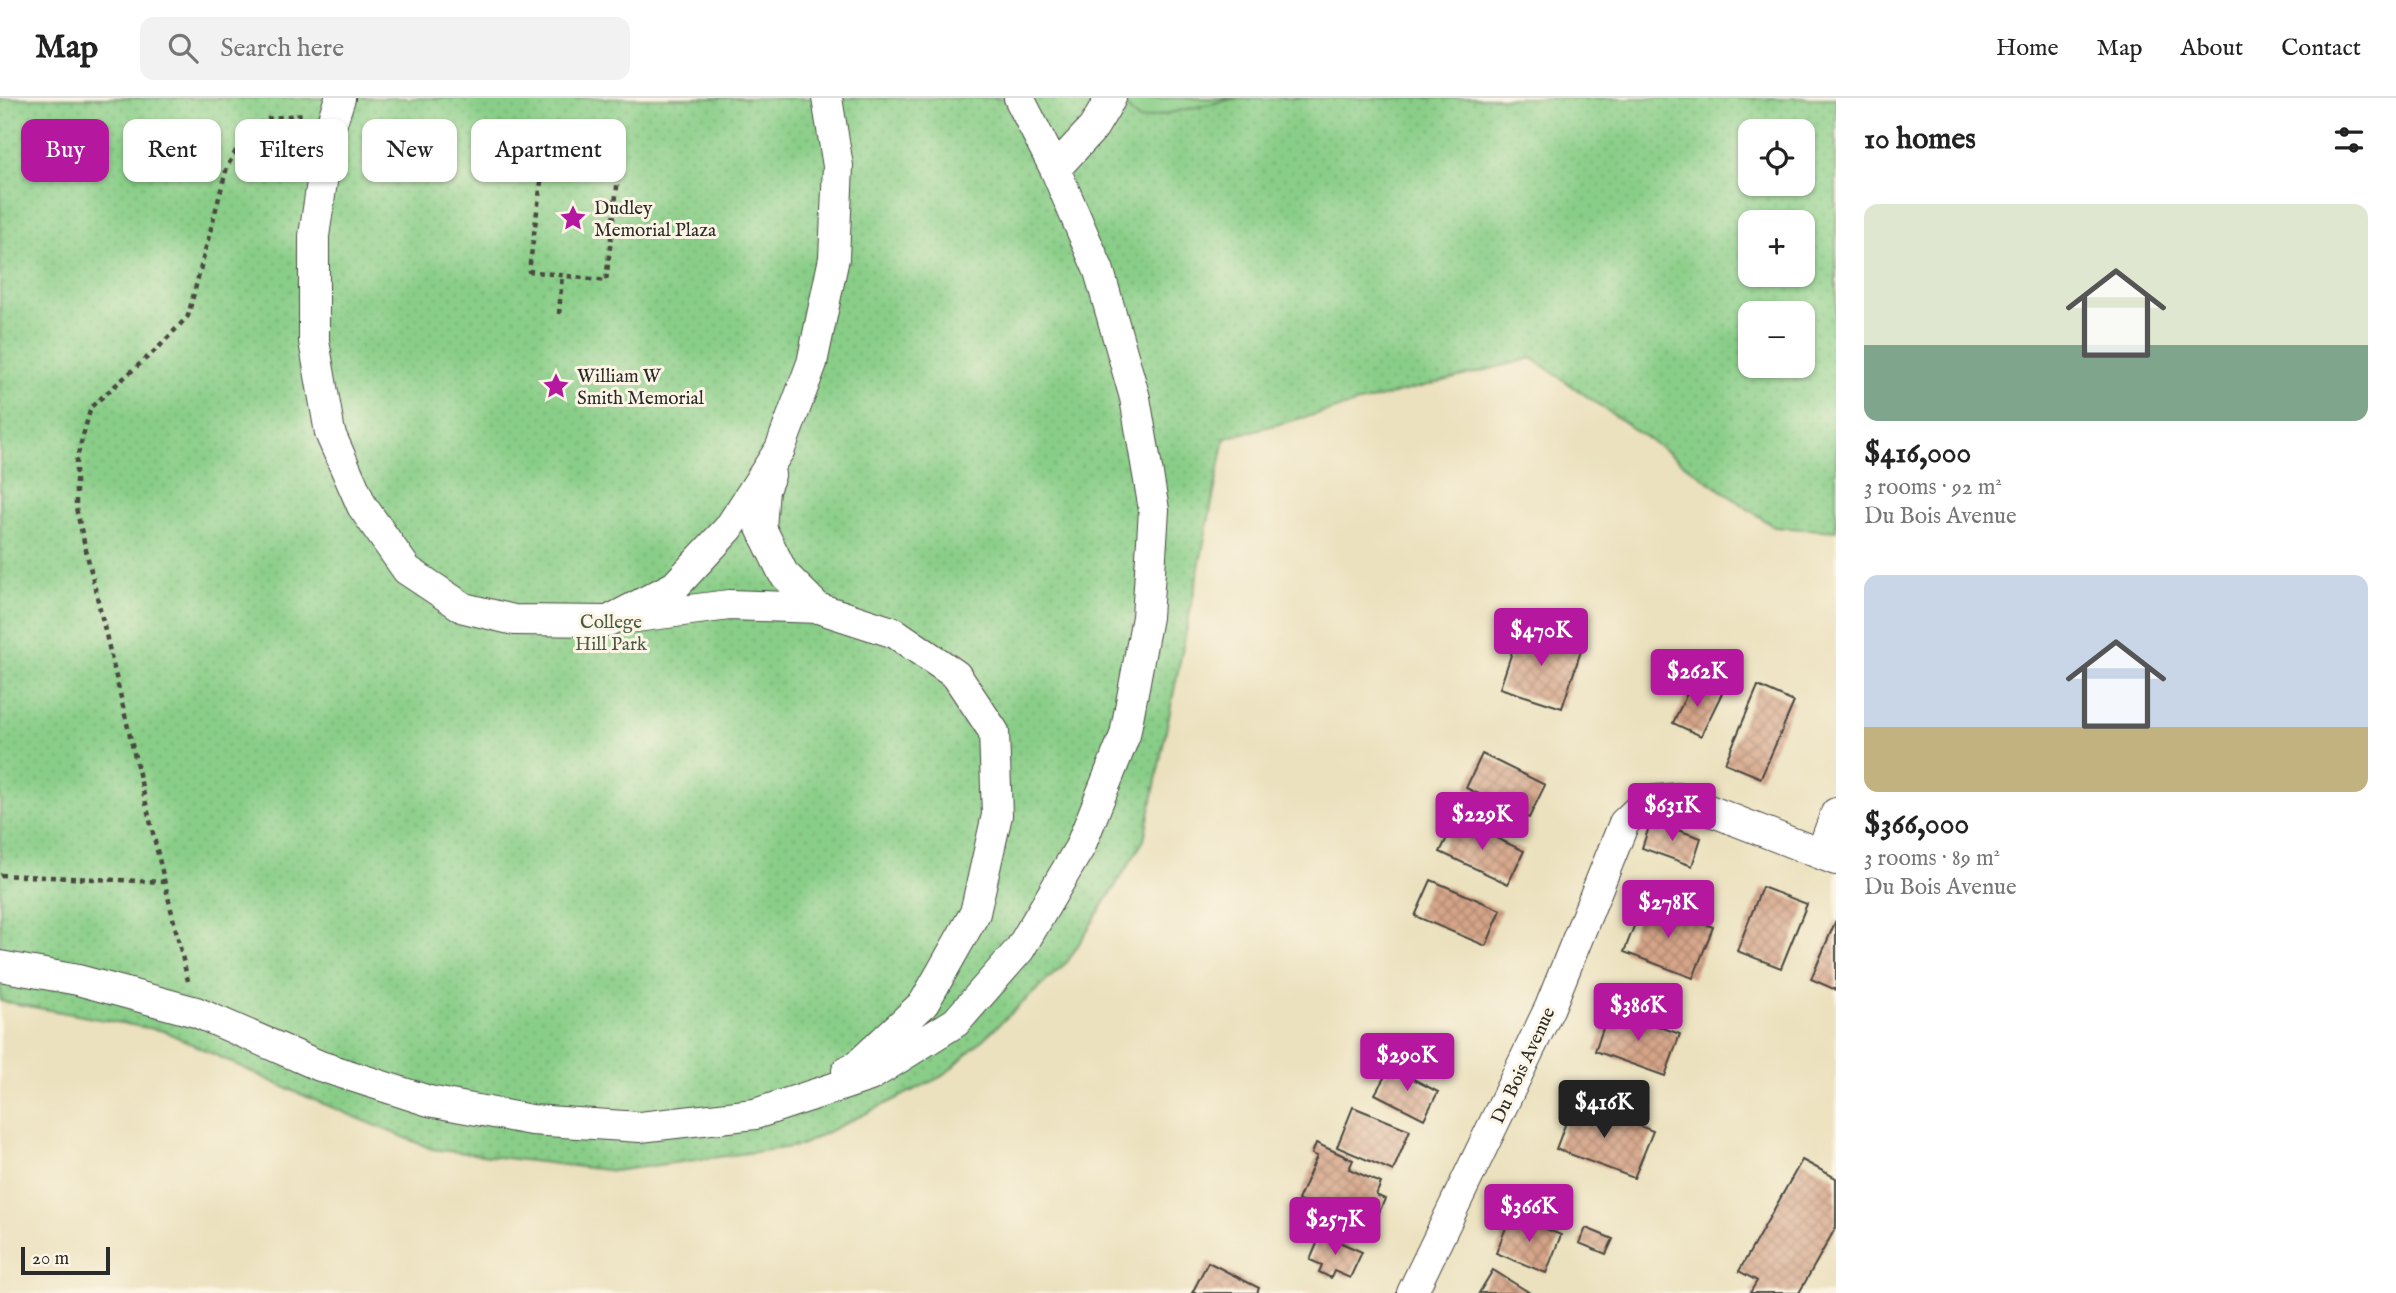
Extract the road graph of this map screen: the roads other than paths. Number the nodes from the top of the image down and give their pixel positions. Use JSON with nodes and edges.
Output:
{"nodes":[{"id":1,"x":827,"y":98,"type":"edge"},
{"id":2,"x":1019,"y":98,"type":"edge"},
{"id":3,"x":1111,"y":98,"type":"edge"},
{"id":4,"x":337,"y":106,"type":"edge"},
{"id":5,"x":1055,"y":169,"type":"junction"},
{"id":6,"x":780,"y":449,"type":"junction"},
{"id":7,"x":818,"y":608,"type":"junction"},
{"id":8,"x":608,"y":621,"type":"junction"},
{"id":9,"x":1836,"y":813,"type":"edge"},
{"id":10,"x":1829,"y":857,"type":"edge"},
{"id":11,"x":0,"y":966,"type":"edge"},
{"id":12,"x":755,"y":1114,"type":"junction"},
{"id":13,"x":1412,"y":1293,"type":"edge"}],
"edges":[{"from":1,"to":6,"type":"street"},
{"from":2,"to":5,"type":"street"},
{"from":3,"to":5,"type":"street"},
{"from":4,"to":8,"type":"street"},
{"from":5,"to":12,"type":"street"},
{"from":6,"to":7,"type":"street"},
{"from":6,"to":8,"type":"street"},
{"from":7,"to":8,"type":"street"},
{"from":7,"to":12,"type":"street"},
{"from":9,"to":10,"type":"street"},
{"from":10,"to":13,"type":"street","name":"Du Bois Avenue"},
{"from":11,"to":12,"type":"street"}]}
